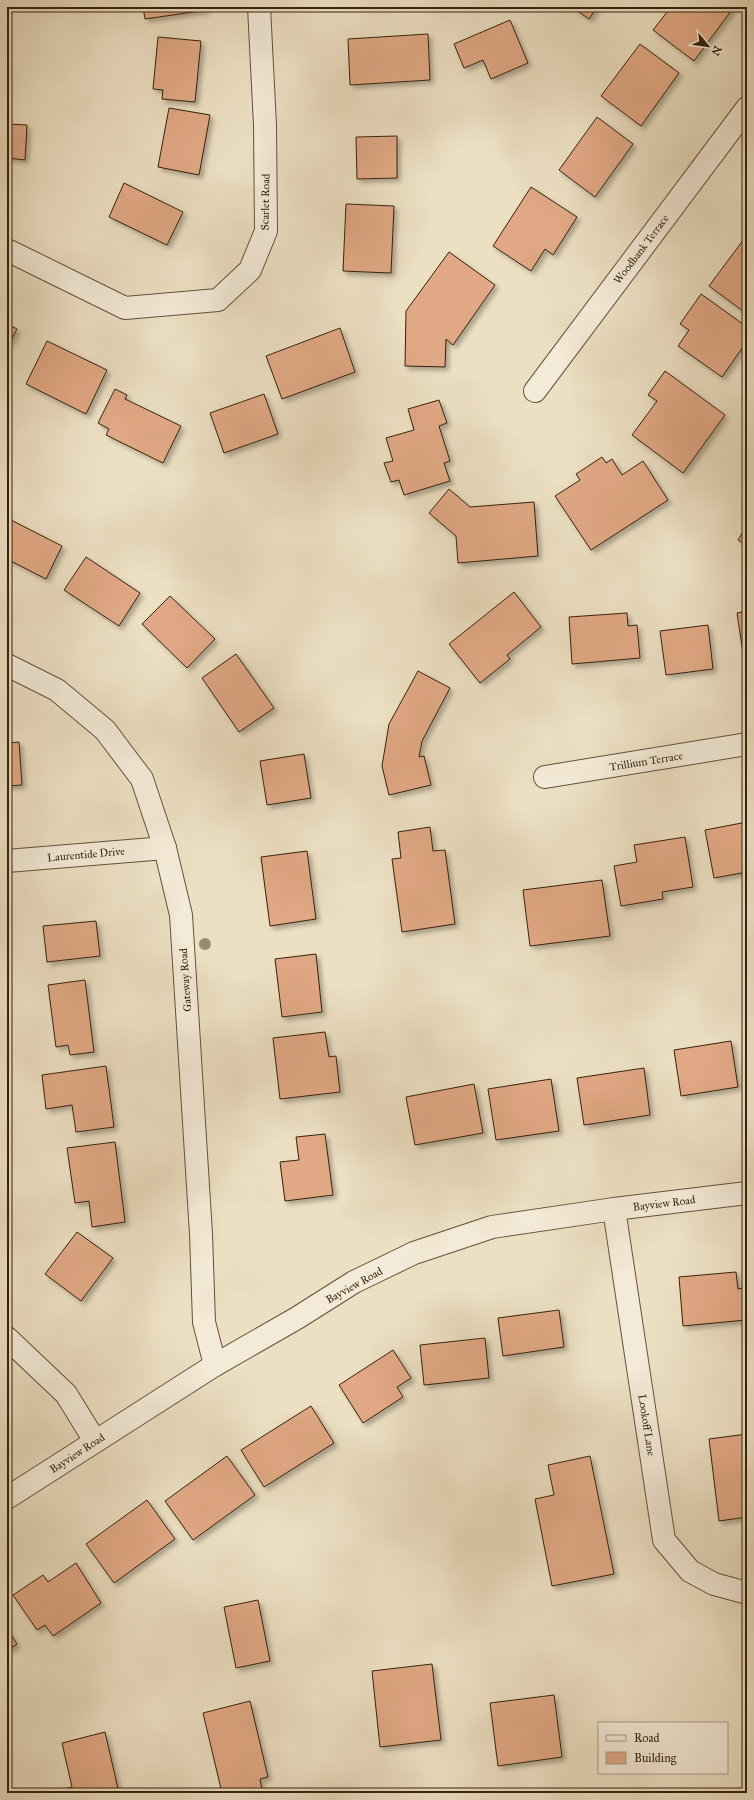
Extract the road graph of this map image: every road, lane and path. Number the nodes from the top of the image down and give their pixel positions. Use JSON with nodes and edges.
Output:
{"nodes":[{"id":1,"x":259,"y":7,"type":"edge"},
{"id":2,"x":747,"y":108,"type":"edge"},
{"id":3,"x":7,"y":250,"type":"edge"},
{"id":4,"x":534,"y":391,"type":"dead end"},
{"id":5,"x":7,"y":665,"type":"edge"},
{"id":6,"x":747,"y":744,"type":"edge"},
{"id":7,"x":545,"y":777,"type":"dead end"},
{"id":8,"x":165,"y":848,"type":"junction"},
{"id":9,"x":7,"y":860,"type":"edge"},
{"id":10,"x":747,"y":1193,"type":"edge"},
{"id":11,"x":614,"y":1209,"type":"junction"},
{"id":12,"x":7,"y":1338,"type":"edge"},
{"id":13,"x":215,"y":1365,"type":"junction"},
{"id":14,"x":95,"y":1442,"type":"junction"},
{"id":15,"x":7,"y":1498,"type":"edge"},
{"id":16,"x":747,"y":1593,"type":"edge"}],
"edges":[{"from":1,"to":3,"type":"street","name":"Scarlet Road"},
{"from":2,"to":4,"type":"street","name":"Woodbank Terrace"},
{"from":5,"to":8,"type":"street","name":"Gateway Road"},
{"from":6,"to":7,"type":"street","name":"Trillium Terrace"},
{"from":8,"to":9,"type":"street","name":"Laurentide Drive"},
{"from":8,"to":13,"type":"street","name":"Gateway Road"},
{"from":10,"to":11,"type":"street","name":"Bayview Road"},
{"from":11,"to":13,"type":"street","name":"Bayview Road"},
{"from":11,"to":16,"type":"street","name":"Lookoff Lane"},
{"from":12,"to":14,"type":"street"},
{"from":13,"to":14,"type":"street","name":"Bayview Road"},
{"from":14,"to":15,"type":"street","name":"Bayview Road"}]}
